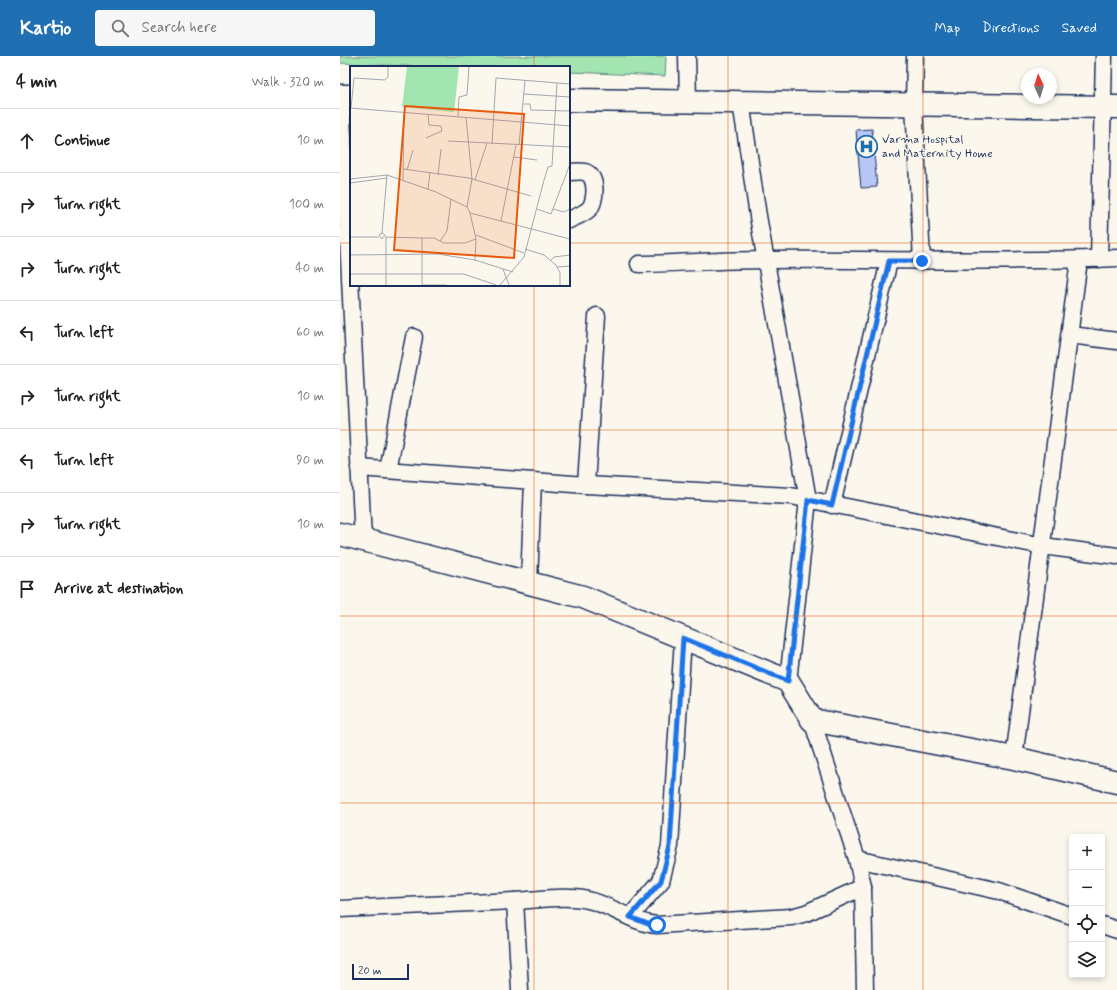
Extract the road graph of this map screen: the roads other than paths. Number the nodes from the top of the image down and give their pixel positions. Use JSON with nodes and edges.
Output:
{"nodes":[{"id":1,"x":687,"y":56,"type":"edge"},
{"id":2,"x":915,"y":56,"type":"edge"},
{"id":3,"x":1104,"y":56,"type":"edge"},
{"id":4,"x":344,"y":96,"type":"edge"},
{"id":5,"x":570,"y":100,"type":"edge"},
{"id":6,"x":688,"y":101,"type":"junction"},
{"id":7,"x":741,"y":102,"type":"junction"},
{"id":8,"x":914,"y":104,"type":"junction"},
{"id":9,"x":1110,"y":107,"type":"edge"},
{"id":10,"x":570,"y":172,"type":"edge"},
{"id":11,"x":570,"y":220,"type":"edge"},
{"id":12,"x":350,"y":245,"type":"edge"},
{"id":13,"x":1117,"y":258,"type":"edge"},
{"id":14,"x":1099,"y":259,"type":"junction"},
{"id":15,"x":765,"y":260,"type":"junction"},
{"id":16,"x":1079,"y":260,"type":"junction"},
{"id":17,"x":889,"y":261,"type":"junction"},
{"id":18,"x":922,"y":261,"type":"junction"},
{"id":19,"x":639,"y":264,"type":"dead end"},
{"id":20,"x":352,"y":286,"type":"edge"},
{"id":21,"x":597,"y":316,"type":"dead end"},
{"id":22,"x":1070,"y":335,"type":"junction"},
{"id":23,"x":414,"y":337,"type":"dead end"},
{"id":24,"x":1117,"y":341,"type":"edge"},
{"id":25,"x":359,"y":468,"type":"junction"},
{"id":26,"x":388,"y":470,"type":"junction"},
{"id":27,"x":533,"y":481,"type":"junction"},
{"id":28,"x":586,"y":485,"type":"junction"},
{"id":29,"x":808,"y":500,"type":"junction"},
{"id":30,"x":832,"y":505,"type":"junction"},
{"id":31,"x":340,"y":534,"type":"edge"},
{"id":32,"x":363,"y":540,"type":"junction"},
{"id":33,"x":1043,"y":546,"type":"junction"},
{"id":34,"x":1117,"y":556,"type":"edge"},
{"id":35,"x":529,"y":583,"type":"junction"},
{"id":36,"x":683,"y":638,"type":"junction"},
{"id":37,"x":788,"y":681,"type":"junction"},
{"id":38,"x":812,"y":720,"type":"junction"},
{"id":39,"x":1014,"y":758,"type":"junction"},
{"id":40,"x":1117,"y":782,"type":"edge"},
{"id":41,"x":857,"y":859,"type":"junction"},
{"id":42,"x":863,"y":887,"type":"junction"},
{"id":43,"x":515,"y":901,"type":"junction"},
{"id":44,"x":340,"y":909,"type":"edge"},
{"id":45,"x":1069,"y":915,"type":"edge"},
{"id":46,"x":630,"y":917,"type":"junction"},
{"id":47,"x":1105,"y":927,"type":"edge"},
{"id":48,"x":1117,"y":930,"type":"edge"},
{"id":49,"x":520,"y":990,"type":"edge"},
{"id":50,"x":865,"y":990,"type":"edge"}],
"edges":[{"from":1,"to":6,"type":"street"},
{"from":2,"to":8,"type":"street"},
{"from":3,"to":9,"type":"street"},
{"from":4,"to":12,"type":"street"},
{"from":5,"to":6,"type":"street"},
{"from":6,"to":7,"type":"street"},
{"from":7,"to":8,"type":"street"},
{"from":7,"to":15,"type":"street"},
{"from":8,"to":9,"type":"street"},
{"from":8,"to":18,"type":"street"},
{"from":9,"to":14,"type":"street"},
{"from":10,"to":11,"type":"street"},
{"from":13,"to":14,"type":"street"},
{"from":14,"to":16,"type":"street"},
{"from":15,"to":17,"type":"street"},
{"from":15,"to":19,"type":"street"},
{"from":15,"to":29,"type":"street"},
{"from":16,"to":18,"type":"street"},
{"from":16,"to":22,"type":"street"},
{"from":17,"to":18,"type":"street"},
{"from":17,"to":30,"type":"street"},
{"from":20,"to":25,"type":"street"},
{"from":21,"to":28,"type":"street"},
{"from":22,"to":24,"type":"street"},
{"from":22,"to":33,"type":"street"},
{"from":23,"to":26,"type":"street"},
{"from":25,"to":26,"type":"street"},
{"from":25,"to":32,"type":"street"},
{"from":26,"to":27,"type":"street"},
{"from":27,"to":28,"type":"street"},
{"from":27,"to":35,"type":"street"},
{"from":28,"to":29,"type":"street"},
{"from":29,"to":30,"type":"street"},
{"from":29,"to":37,"type":"street"},
{"from":30,"to":33,"type":"street"},
{"from":31,"to":32,"type":"street"},
{"from":32,"to":35,"type":"street"},
{"from":33,"to":34,"type":"street"},
{"from":33,"to":39,"type":"street"},
{"from":35,"to":36,"type":"street"},
{"from":36,"to":37,"type":"street"},
{"from":36,"to":46,"type":"street"},
{"from":37,"to":38,"type":"street"},
{"from":38,"to":39,"type":"street"},
{"from":38,"to":41,"type":"street"},
{"from":39,"to":40,"type":"street"},
{"from":41,"to":42,"type":"street"},
{"from":41,"to":45,"type":"street"},
{"from":42,"to":46,"type":"street"},
{"from":42,"to":50,"type":"street"},
{"from":43,"to":44,"type":"street"},
{"from":43,"to":46,"type":"street"},
{"from":43,"to":49,"type":"street"},
{"from":47,"to":48,"type":"street"}]}
